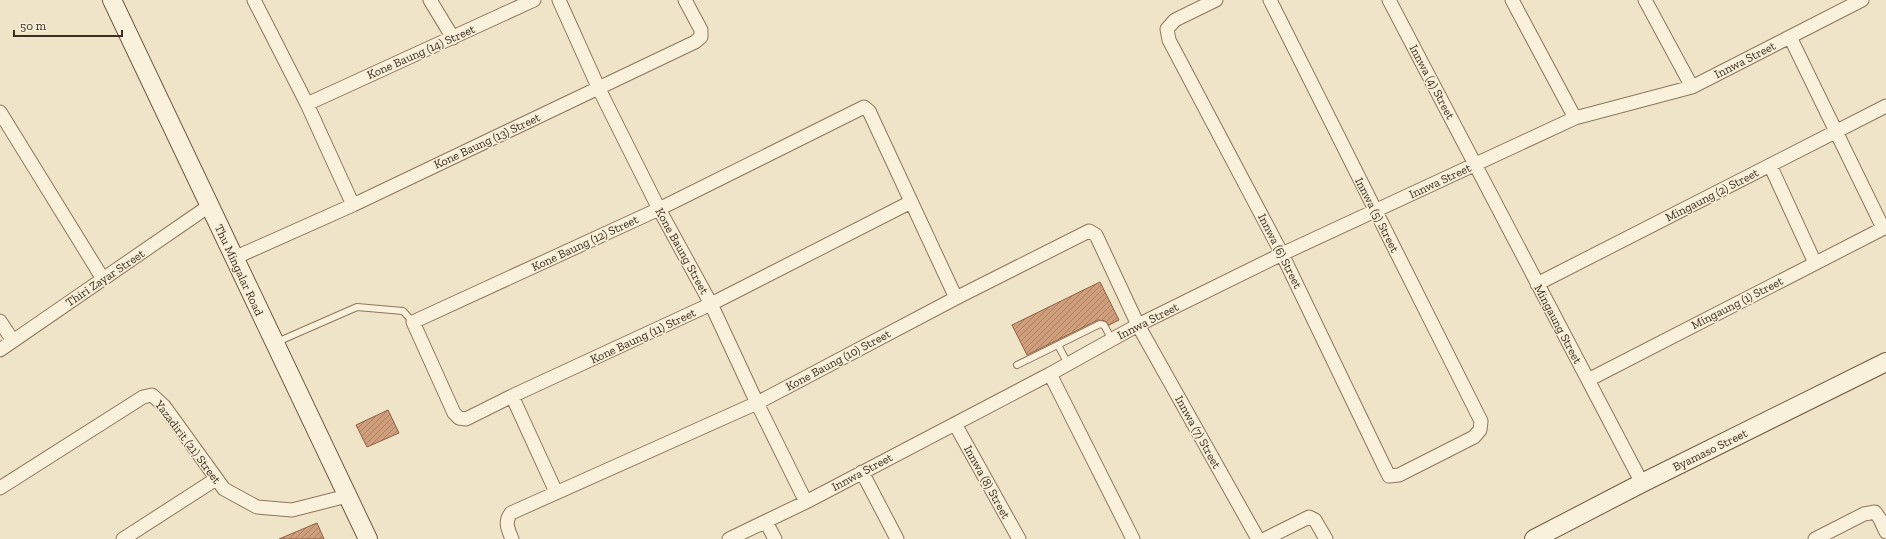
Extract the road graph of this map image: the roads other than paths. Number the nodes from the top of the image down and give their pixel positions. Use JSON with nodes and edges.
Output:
{"nodes":[{"id":1,"x":112,"y":0,"type":"edge"},
{"id":2,"x":254,"y":0,"type":"edge"},
{"id":3,"x":430,"y":0,"type":"edge"},
{"id":4,"x":534,"y":0,"type":"edge"},
{"id":5,"x":559,"y":0,"type":"edge"},
{"id":6,"x":685,"y":0,"type":"edge"},
{"id":7,"x":1216,"y":0,"type":"edge"},
{"id":8,"x":1270,"y":0,"type":"edge"},
{"id":9,"x":1389,"y":0,"type":"edge"},
{"id":10,"x":1512,"y":0,"type":"edge"},
{"id":11,"x":1645,"y":0,"type":"edge"},
{"id":12,"x":1862,"y":0,"type":"edge"},
{"id":13,"x":1790,"y":37,"type":"junction"},
{"id":14,"x":453,"y":38,"type":"junction"},
{"id":15,"x":1692,"y":87,"type":"junction"},
{"id":16,"x":599,"y":89,"type":"junction"},
{"id":17,"x":306,"y":104,"type":"junction"},
{"id":18,"x":1886,"y":106,"type":"edge"},
{"id":19,"x":0,"y":112,"type":"edge"},
{"id":20,"x":1575,"y":118,"type":"junction"},
{"id":21,"x":1836,"y":132,"type":"junction"},
{"id":22,"x":1475,"y":165,"type":"junction"},
{"id":23,"x":1770,"y":165,"type":"junction"},
{"id":24,"x":911,"y":202,"type":"junction"},
{"id":25,"x":353,"y":205,"type":"junction"},
{"id":26,"x":209,"y":206,"type":"junction"},
{"id":27,"x":658,"y":209,"type":"junction"},
{"id":28,"x":1374,"y":211,"type":"junction"},
{"id":29,"x":1885,"y":227,"type":"edge"},
{"id":30,"x":1282,"y":254,"type":"junction"},
{"id":31,"x":234,"y":258,"type":"junction"},
{"id":32,"x":1815,"y":263,"type":"junction"},
{"id":33,"x":103,"y":279,"type":"junction"},
{"id":34,"x":1537,"y":284,"type":"junction"},
{"id":35,"x":956,"y":298,"type":"junction"},
{"id":36,"x":711,"y":304,"type":"junction"},
{"id":37,"x":0,"y":320,"type":"edge"},
{"id":38,"x":412,"y":322,"type":"junction"},
{"id":39,"x":1138,"y":325,"type":"junction"},
{"id":40,"x":1112,"y":340,"type":"junction"},
{"id":41,"x":13,"y":341,"type":"junction"},
{"id":42,"x":274,"y":344,"type":"junction"},
{"id":43,"x":1058,"y":345,"type":"junction"},
{"id":44,"x":0,"y":350,"type":"edge"},
{"id":45,"x":1886,"y":362,"type":"edge"},
{"id":46,"x":1068,"y":364,"type":"junction"},
{"id":47,"x":1017,"y":365,"type":"dead end"},
{"id":48,"x":1050,"y":374,"type":"junction"},
{"id":49,"x":1588,"y":380,"type":"junction"},
{"id":50,"x":512,"y":396,"type":"junction"},
{"id":51,"x":757,"y":403,"type":"junction"},
{"id":52,"x":955,"y":424,"type":"junction"},
{"id":53,"x":862,"y":472,"type":"junction"},
{"id":54,"x":1389,"y":476,"type":"joint"},
{"id":55,"x":216,"y":479,"type":"junction"},
{"id":56,"x":1642,"y":484,"type":"junction"},
{"id":57,"x":0,"y":488,"type":"edge"},
{"id":58,"x":556,"y":492,"type":"junction"},
{"id":59,"x":347,"y":496,"type":"junction"},
{"id":60,"x":806,"y":502,"type":"junction"},
{"id":61,"x":766,"y":522,"type":"junction"},
{"id":62,"x":1886,"y":532,"type":"edge"},
{"id":63,"x":123,"y":539,"type":"edge"},
{"id":64,"x":368,"y":539,"type":"edge"},
{"id":65,"x":512,"y":539,"type":"edge"},
{"id":66,"x":729,"y":539,"type":"edge"},
{"id":67,"x":775,"y":539,"type":"edge"},
{"id":68,"x":897,"y":539,"type":"edge"},
{"id":69,"x":1019,"y":539,"type":"edge"},
{"id":70,"x":1133,"y":539,"type":"edge"},
{"id":71,"x":1258,"y":539,"type":"edge"},
{"id":72,"x":1265,"y":539,"type":"edge"},
{"id":73,"x":1326,"y":539,"type":"edge"},
{"id":74,"x":1534,"y":539,"type":"edge"},
{"id":75,"x":1815,"y":539,"type":"edge"}],
"edges":[{"from":1,"to":26,"type":"main road","name":"Thu Mingalar Road"},
{"from":2,"to":17,"type":"street"},
{"from":3,"to":14,"type":"street"},
{"from":4,"to":14,"type":"street","name":"Kone Baung (14) Street"},
{"from":5,"to":16,"type":"street","name":"Kone Baung Street"},
{"from":6,"to":16,"type":"street","name":"Kone Baung (13) Street"},
{"from":7,"to":30,"type":"street","name":"Innwa (6) Street"},
{"from":8,"to":28,"type":"street","name":"Innwa (5) Street"},
{"from":9,"to":22,"type":"street","name":"Innwa (4) Street"},
{"from":10,"to":20,"type":"street"},
{"from":11,"to":15,"type":"street"},
{"from":12,"to":13,"type":"street","name":"Innwa Street"},
{"from":13,"to":15,"type":"street","name":"Innwa Street"},
{"from":13,"to":21,"type":"street"},
{"from":14,"to":17,"type":"street","name":"Kone Baung (14) Street"},
{"from":15,"to":20,"type":"street","name":"Innwa Street"},
{"from":16,"to":25,"type":"street","name":"Kone Baung (13) Street"},
{"from":16,"to":27,"type":"street","name":"Kone Baung Street"},
{"from":17,"to":25,"type":"street"},
{"from":18,"to":21,"type":"street","name":"Mingaung (2) Street"},
{"from":19,"to":33,"type":"street"},
{"from":20,"to":22,"type":"street","name":"Innwa Street"},
{"from":21,"to":23,"type":"street","name":"Mingaung (2) Street"},
{"from":21,"to":29,"type":"street"},
{"from":22,"to":28,"type":"street","name":"Innwa Street"},
{"from":22,"to":34,"type":"street","name":"Mingaung Street"},
{"from":23,"to":32,"type":"street"},
{"from":23,"to":34,"type":"street","name":"Mingaung (2) Street"},
{"from":24,"to":27,"type":"street","name":"Kone Baung (12) Street"},
{"from":24,"to":35,"type":"street"},
{"from":24,"to":36,"type":"street","name":"Kone Baung (11) Street"},
{"from":25,"to":31,"type":"street","name":"Kone Baung (13) Street"},
{"from":26,"to":31,"type":"main road","name":"Thu Mingalar Road"},
{"from":26,"to":33,"type":"street","name":"Thiri Zayar Street"},
{"from":27,"to":36,"type":"street","name":"Kone Baung Street"},
{"from":27,"to":38,"type":"street","name":"Kone Baung (12) Street"},
{"from":28,"to":30,"type":"street","name":"Innwa Street"},
{"from":28,"to":54,"type":"street","name":"Innwa (5) Street"},
{"from":29,"to":32,"type":"street","name":"Mingaung (1) Street"},
{"from":30,"to":39,"type":"street","name":"Innwa Street"},
{"from":30,"to":54,"type":"street","name":"Innwa (6) Street"},
{"from":31,"to":42,"type":"main road","name":"Thu Mingalar Road"},
{"from":32,"to":49,"type":"street","name":"Mingaung (1) Street"},
{"from":33,"to":41,"type":"street","name":"Thiri Zayar Street"},
{"from":34,"to":49,"type":"street","name":"Mingaung Street"},
{"from":35,"to":39,"type":"street","name":"Kone Baung (10) Street"},
{"from":35,"to":51,"type":"street","name":"Kone Baung (10) Street"},
{"from":36,"to":50,"type":"street","name":"Kone Baung (11) Street"},
{"from":36,"to":51,"type":"street","name":"Kone Baung Street"},
{"from":37,"to":41,"type":"street"},
{"from":38,"to":42,"type":"lane"},
{"from":38,"to":50,"type":"street","name":"Kone Baung (11) Street"},
{"from":39,"to":40,"type":"street","name":"Innwa Street"},
{"from":39,"to":71,"type":"street","name":"Innwa (7) Street"},
{"from":40,"to":43,"type":"lane"},
{"from":40,"to":46,"type":"street","name":"Innwa Street"},
{"from":41,"to":44,"type":"street","name":"Thiri Zayar Street"},
{"from":42,"to":59,"type":"main road","name":"Thu Mingalar Road"},
{"from":43,"to":46,"type":"lane"},
{"from":43,"to":47,"type":"lane"},
{"from":45,"to":56,"type":"main road","name":"Byamaso Street"},
{"from":46,"to":48,"type":"street","name":"Innwa Street"},
{"from":48,"to":52,"type":"street","name":"Innwa Street"},
{"from":48,"to":70,"type":"street"},
{"from":49,"to":56,"type":"street","name":"Mingaung Street"},
{"from":50,"to":58,"type":"street"},
{"from":51,"to":58,"type":"street","name":"Kone Baung (10) Street"},
{"from":51,"to":60,"type":"street","name":"Kone Baung Street"},
{"from":52,"to":53,"type":"street","name":"Innwa Street"},
{"from":52,"to":69,"type":"street","name":"Innwa (8) Street"},
{"from":53,"to":60,"type":"street","name":"Innwa Street"},
{"from":53,"to":68,"type":"street"},
{"from":55,"to":57,"type":"street","name":"Yazadirit (21) Street"},
{"from":55,"to":59,"type":"street","name":"Yazadirit (21) Street"},
{"from":55,"to":63,"type":"street"},
{"from":56,"to":74,"type":"main road","name":"Byamaso Street"},
{"from":58,"to":65,"type":"street","name":"Kone Baung (10) Street"},
{"from":59,"to":64,"type":"main road","name":"Thu Mingalar Road"},
{"from":60,"to":61,"type":"street","name":"Innwa Street"},
{"from":61,"to":66,"type":"street","name":"Innwa Street"},
{"from":61,"to":67,"type":"street"},
{"from":62,"to":75,"type":"street"},
{"from":72,"to":73,"type":"street"}]}
